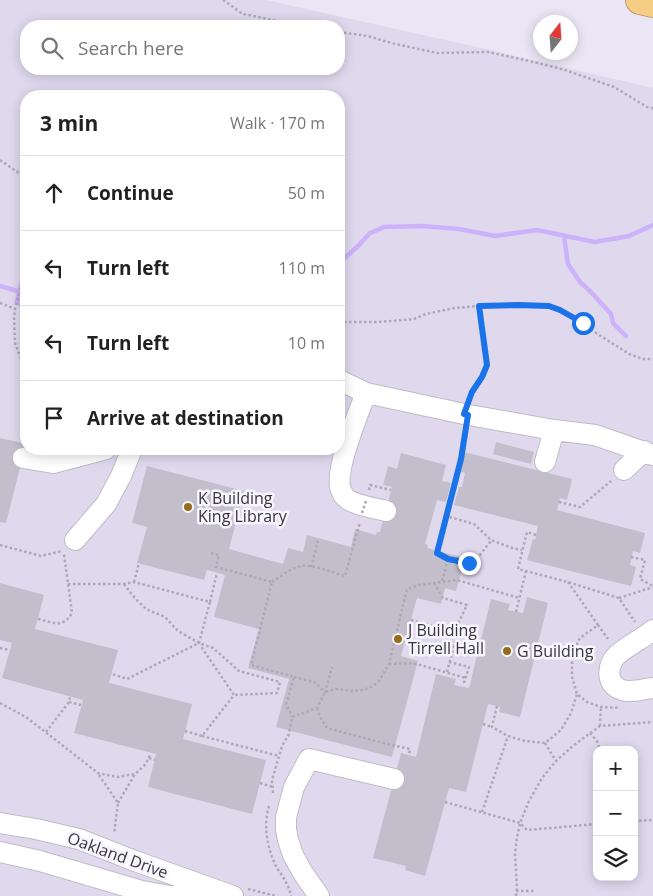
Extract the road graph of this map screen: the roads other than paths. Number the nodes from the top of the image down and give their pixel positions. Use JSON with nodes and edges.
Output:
{"nodes":[{"id":1,"x":640,"y":0,"type":"edge"},
{"id":2,"x":653,"y":3,"type":"edge"},
{"id":3,"x":345,"y":383,"type":"edge"},
{"id":4,"x":366,"y":393,"type":"junction"},
{"id":5,"x":554,"y":430,"type":"junction"},
{"id":6,"x":345,"y":453,"type":"edge"},
{"id":7,"x":649,"y":453,"type":"edge"},
{"id":8,"x":84,"y":455,"type":"edge"},
{"id":9,"x":130,"y":455,"type":"edge"},
{"id":10,"x":344,"y":455,"type":"edge"},
{"id":11,"x":23,"y":458,"type":"dead end"},
{"id":12,"x":545,"y":462,"type":"dead end"},
{"id":13,"x":624,"y":470,"type":"road end"},
{"id":14,"x":386,"y":511,"type":"dead end"},
{"id":15,"x":75,"y":540,"type":"dead end"},
{"id":16,"x":649,"y":633,"type":"edge"},
{"id":17,"x":653,"y":688,"type":"edge"},
{"id":18,"x":394,"y":779,"type":"dead end"},
{"id":19,"x":0,"y":823,"type":"edge"},
{"id":20,"x":0,"y":852,"type":"edge"},
{"id":21,"x":196,"y":896,"type":"edge"},
{"id":22,"x":233,"y":896,"type":"edge"},
{"id":23,"x":319,"y":896,"type":"edge"}],
"edges":[{"from":1,"to":2,"type":"highway"},
{"from":3,"to":4,"type":"street"},
{"from":4,"to":5,"type":"street"},
{"from":4,"to":6,"type":"street"},
{"from":5,"to":7,"type":"street"},
{"from":5,"to":12,"type":"street"},
{"from":7,"to":13,"type":"street"},
{"from":8,"to":11,"type":"street"},
{"from":9,"to":15,"type":"street"},
{"from":10,"to":14,"type":"street"},
{"from":16,"to":17,"type":"street"},
{"from":18,"to":23,"type":"street"},
{"from":19,"to":22,"type":"street","name":"Oakland Drive"},
{"from":20,"to":21,"type":"street","name":"Oakland Drive"}]}
